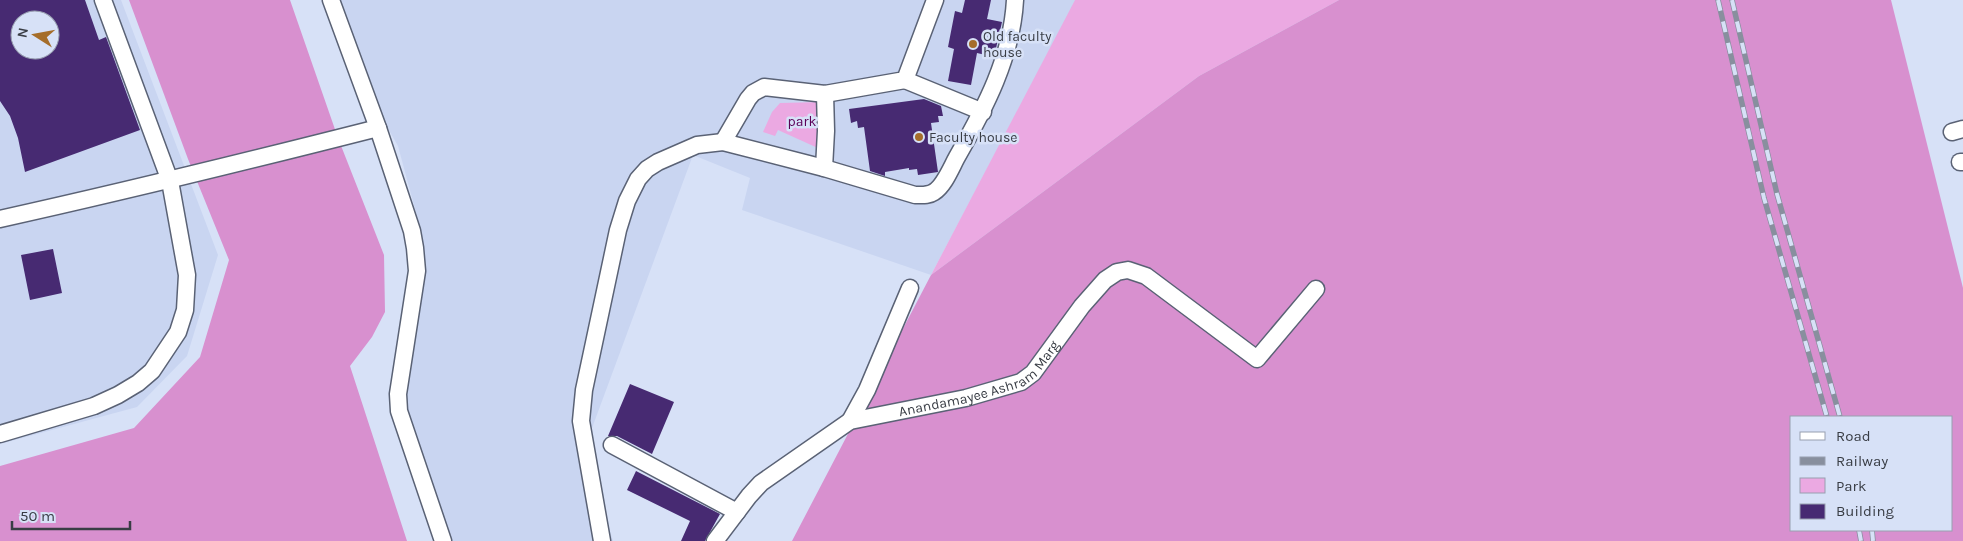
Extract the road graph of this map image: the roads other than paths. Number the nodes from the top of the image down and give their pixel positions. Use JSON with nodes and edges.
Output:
{"nodes":[{"id":1,"x":103,"y":0,"type":"edge"},
{"id":2,"x":331,"y":0,"type":"edge"},
{"id":3,"x":935,"y":0,"type":"edge"},
{"id":4,"x":1015,"y":0,"type":"edge"},
{"id":5,"x":906,"y":80,"type":"junction"},
{"id":6,"x":825,"y":94,"type":"junction"},
{"id":7,"x":983,"y":112,"type":"junction"},
{"id":8,"x":378,"y":128,"type":"junction"},
{"id":9,"x":723,"y":142,"type":"junction"},
{"id":10,"x":824,"y":168,"type":"junction"},
{"id":11,"x":170,"y":181,"type":"junction"},
{"id":12,"x":0,"y":219,"type":"edge"},
{"id":13,"x":910,"y":288,"type":"dead end"},
{"id":14,"x":1316,"y":289,"type":"dead end"},
{"id":15,"x":850,"y":421,"type":"junction"},
{"id":16,"x":0,"y":434,"type":"edge"},
{"id":17,"x":612,"y":446,"type":"dead end"},
{"id":18,"x":737,"y":512,"type":"junction"},
{"id":19,"x":443,"y":541,"type":"edge"},
{"id":20,"x":602,"y":541,"type":"edge"},
{"id":21,"x":715,"y":541,"type":"edge"}],
"edges":[{"from":1,"to":11,"type":"street"},
{"from":2,"to":8,"type":"street"},
{"from":3,"to":5,"type":"street"},
{"from":4,"to":7,"type":"street"},
{"from":5,"to":6,"type":"street"},
{"from":5,"to":7,"type":"street"},
{"from":6,"to":9,"type":"street"},
{"from":6,"to":10,"type":"street"},
{"from":7,"to":10,"type":"street"},
{"from":8,"to":11,"type":"street"},
{"from":8,"to":19,"type":"street"},
{"from":9,"to":10,"type":"street"},
{"from":9,"to":20,"type":"street"},
{"from":11,"to":12,"type":"street"},
{"from":11,"to":16,"type":"street"},
{"from":13,"to":15,"type":"street"},
{"from":14,"to":15,"type":"street","name":"Anandamayee Ashram Marg"},
{"from":15,"to":18,"type":"street","name":"Anandamayee Ashram Marg"},
{"from":17,"to":18,"type":"street"},
{"from":18,"to":21,"type":"street","name":"Anandamayee Ashram Marg"}]}
